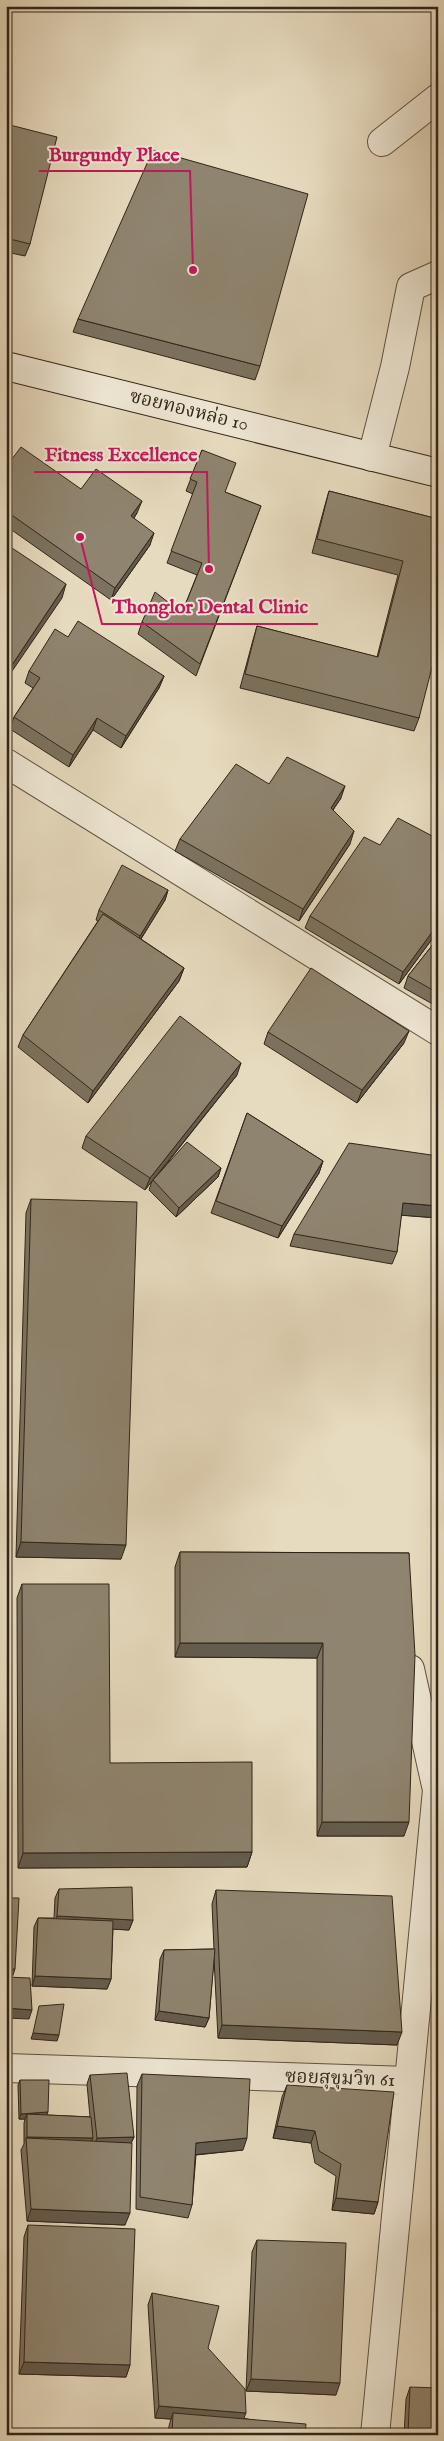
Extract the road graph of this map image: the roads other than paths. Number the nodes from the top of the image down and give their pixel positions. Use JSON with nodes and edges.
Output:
{"nodes":[{"id":1,"x":437,"y":100,"type":"edge"},
{"id":2,"x":382,"y":142,"type":"dead end"},
{"id":3,"x":438,"y":275,"type":"edge"},
{"id":4,"x":6,"y":366,"type":"edge"},
{"id":5,"x":372,"y":457,"type":"junction"},
{"id":6,"x":438,"y":473,"type":"edge"},
{"id":7,"x":6,"y":763,"type":"edge"},
{"id":8,"x":438,"y":1031,"type":"edge"},
{"id":9,"x":410,"y":1669,"type":"edge"},
{"id":10,"x":6,"y":2068,"type":"edge"},
{"id":11,"x":409,"y":2081,"type":"junction"},
{"id":12,"x":375,"y":2435,"type":"edge"}],
"edges":[{"from":1,"to":2,"type":"street"},
{"from":3,"to":5,"type":"street"},
{"from":4,"to":5,"type":"street","name":"ซอยทองหล่อ 10"},
{"from":5,"to":6,"type":"street","name":"ซอยทองหล่อ 10"},
{"from":7,"to":8,"type":"street"},
{"from":9,"to":11,"type":"street"},
{"from":10,"to":11,"type":"street","name":"ซอยสุขุมวิท 61"},
{"from":11,"to":12,"type":"street","name":"ซอยสุขุมวิท 61"}]}
